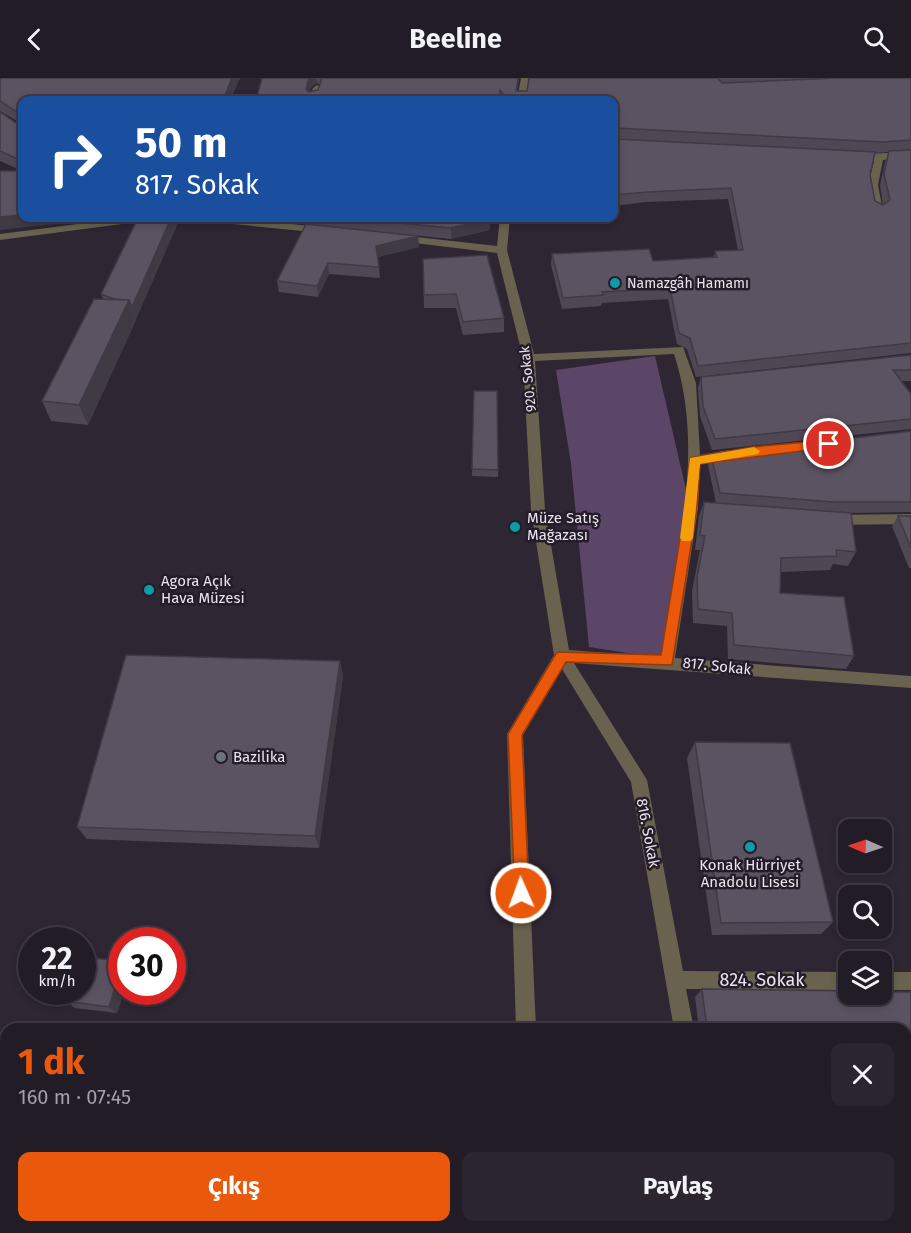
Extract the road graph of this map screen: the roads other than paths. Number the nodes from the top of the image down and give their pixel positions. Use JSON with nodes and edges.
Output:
{"nodes":[{"id":1,"x":525,"y":78,"type":"edge"},
{"id":2,"x":317,"y":88,"type":"edge"},
{"id":3,"x":314,"y":96,"type":"edge"},
{"id":4,"x":522,"y":96,"type":"edge"},
{"id":5,"x":911,"y":155,"type":"edge"},
{"id":6,"x":845,"y":156,"type":"edge"},
{"id":7,"x":879,"y":158,"type":"junction"},
{"id":8,"x":878,"y":211,"type":"edge"},
{"id":9,"x":114,"y":222,"type":"edge"},
{"id":10,"x":241,"y":222,"type":"edge"},
{"id":11,"x":506,"y":222,"type":"edge"},
{"id":12,"x":329,"y":231,"type":"edge"},
{"id":13,"x":0,"y":237,"type":"edge"},
{"id":14,"x":387,"y":237,"type":"edge"},
{"id":15,"x":502,"y":250,"type":"junction"},
{"id":16,"x":528,"y":358,"type":"junction"},
{"id":17,"x":740,"y":453,"type":"edge"},
{"id":18,"x":694,"y":460,"type":"junction"},
{"id":19,"x":911,"y":519,"type":"edge"},
{"id":20,"x":823,"y":520,"type":"edge"},
{"id":21,"x":562,"y":656,"type":"junction"},
{"id":22,"x":667,"y":661,"type":"junction"},
{"id":23,"x":911,"y":682,"type":"edge"},
{"id":24,"x":676,"y":980,"type":"junction"},
{"id":25,"x":838,"y":981,"type":"edge"},
{"id":26,"x":892,"y":981,"type":"edge"},
{"id":27,"x":911,"y":981,"type":"edge"},
{"id":28,"x":526,"y":1023,"type":"edge"},
{"id":29,"x":683,"y":1023,"type":"edge"}],
"edges":[{"from":1,"to":4,"type":"street"},
{"from":2,"to":3,"type":"street"},
{"from":5,"to":7,"type":"street"},
{"from":6,"to":7,"type":"street"},
{"from":7,"to":8,"type":"street"},
{"from":9,"to":13,"type":"street"},
{"from":10,"to":12,"type":"street"},
{"from":11,"to":15,"type":"street"},
{"from":14,"to":15,"type":"street"},
{"from":15,"to":16,"type":"street","name":"920. Sokak"},
{"from":16,"to":18,"type":"street"},
{"from":16,"to":21,"type":"street","name":"920. Sokak"},
{"from":17,"to":18,"type":"street"},
{"from":18,"to":22,"type":"street"},
{"from":19,"to":20,"type":"street"},
{"from":21,"to":22,"type":"street","name":"817. Sokak"},
{"from":21,"to":24,"type":"street","name":"816. Sokak"},
{"from":21,"to":28,"type":"street"},
{"from":22,"to":23,"type":"street","name":"817. Sokak"},
{"from":24,"to":25,"type":"street","name":"824. Sokak"},
{"from":24,"to":29,"type":"street","name":"816. Sokak"},
{"from":26,"to":27,"type":"street"}]}
